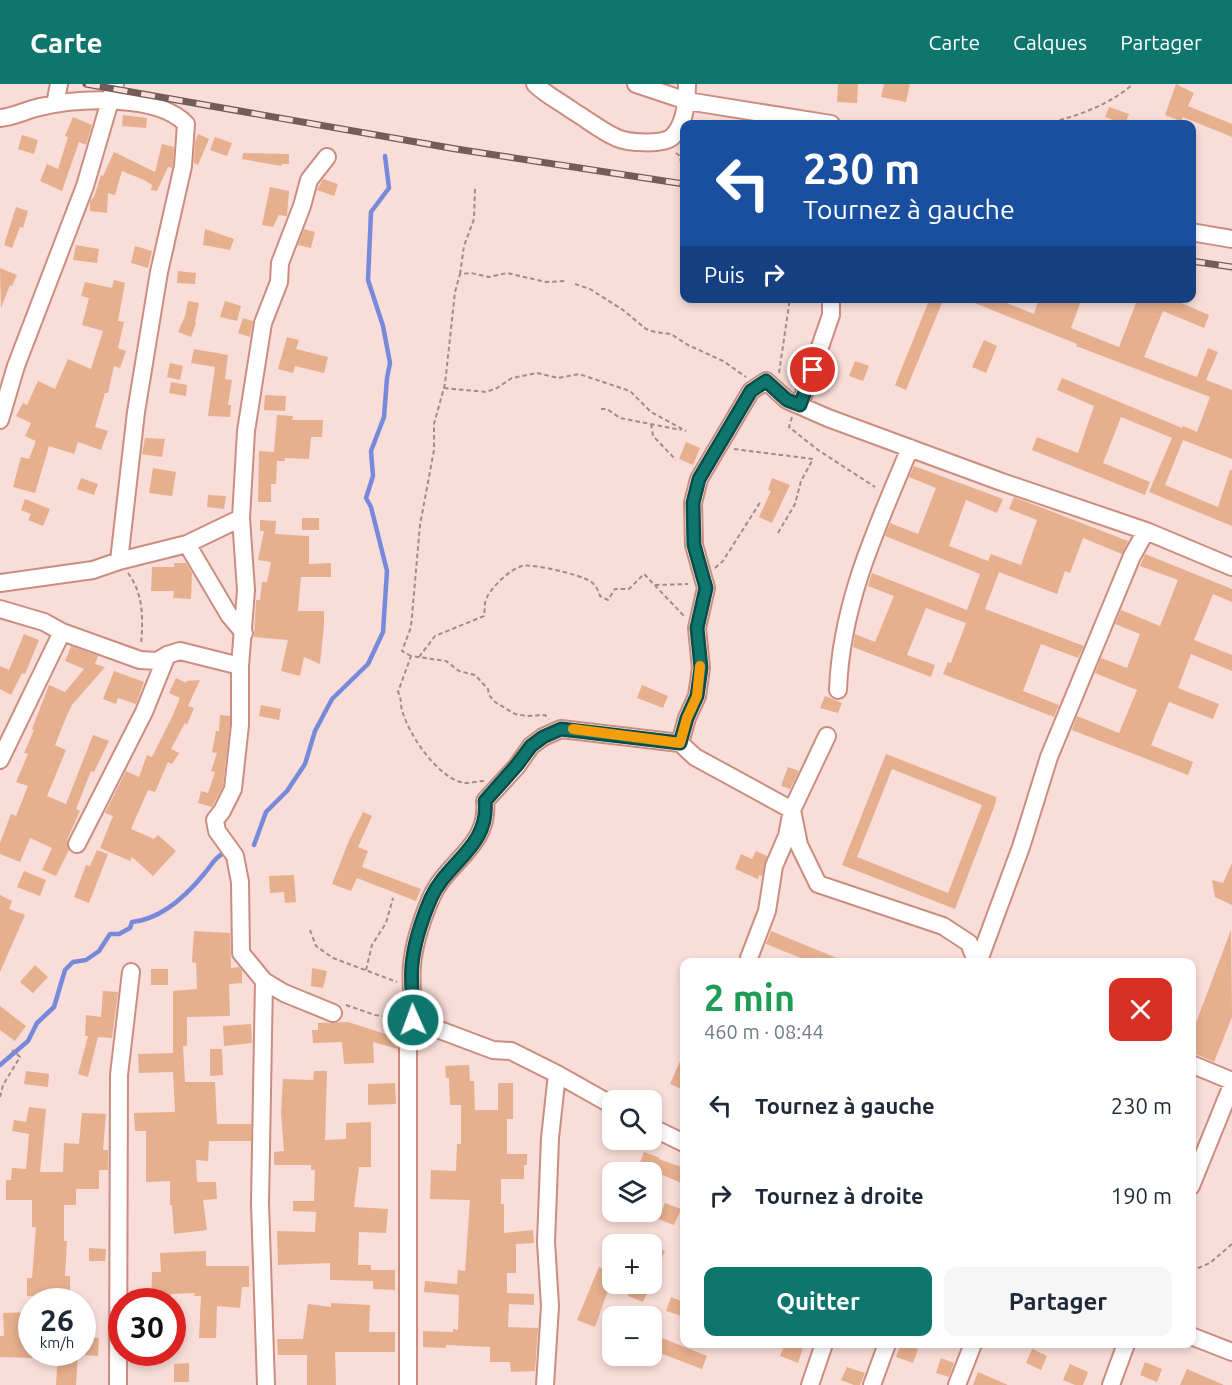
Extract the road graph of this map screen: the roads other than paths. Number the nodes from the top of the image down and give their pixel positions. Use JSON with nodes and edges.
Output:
{"nodes":[{"id":1,"x":59,"y":84,"type":"edge"},
{"id":2,"x":535,"y":84,"type":"edge"},
{"id":3,"x":636,"y":84,"type":"edge"},
{"id":4,"x":113,"y":92,"type":"edge"},
{"id":5,"x":687,"y":92,"type":"edge"},
{"id":6,"x":55,"y":104,"type":"junction"},
{"id":7,"x":0,"y":118,"type":"edge"},
{"id":8,"x":681,"y":120,"type":"edge"},
{"id":9,"x":813,"y":120,"type":"edge"},
{"id":10,"x":680,"y":123,"type":"edge"},
{"id":11,"x":327,"y":158,"type":"dead end"},
{"id":12,"x":1196,"y":233,"type":"edge"},
{"id":13,"x":1232,"y":239,"type":"edge"},
{"id":14,"x":831,"y":303,"type":"edge"},
{"id":15,"x":793,"y":402,"type":"junction"},
{"id":16,"x":0,"y":420,"type":"edge"},
{"id":17,"x":910,"y":448,"type":"junction"},
{"id":18,"x":241,"y":518,"type":"junction"},
{"id":19,"x":1146,"y":531,"type":"junction"},
{"id":20,"x":187,"y":544,"type":"junction"},
{"id":21,"x":119,"y":561,"type":"junction"},
{"id":22,"x":1232,"y":567,"type":"edge"},
{"id":23,"x":0,"y":583,"type":"edge"},
{"id":24,"x":0,"y":609,"type":"edge"},
{"id":25,"x":62,"y":632,"type":"junction"},
{"id":26,"x":244,"y":633,"type":"junction"},
{"id":27,"x":167,"y":655,"type":"junction"},
{"id":28,"x":240,"y":666,"type":"junction"},
{"id":29,"x":838,"y":690,"type":"dead end"},
{"id":30,"x":827,"y":736,"type":"dead end"},
{"id":31,"x":680,"y":743,"type":"junction"},
{"id":32,"x":0,"y":760,"type":"edge"},
{"id":33,"x":792,"y":810,"type":"junction"},
{"id":34,"x":76,"y":844,"type":"dead end"},
{"id":35,"x":749,"y":958,"type":"dead end"},
{"id":36,"x":976,"y":958,"type":"edge"},
{"id":37,"x":980,"y":958,"type":"edge"},
{"id":38,"x":131,"y":972,"type":"dead end"},
{"id":39,"x":264,"y":981,"type":"junction"},
{"id":40,"x":339,"y":1009,"type":"road end"},
{"id":41,"x":408,"y":1048,"type":"dead end"},
{"id":42,"x":1196,"y":1066,"type":"edge"},
{"id":43,"x":557,"y":1074,"type":"junction"},
{"id":44,"x":1232,"y":1083,"type":"edge"},
{"id":45,"x":602,"y":1099,"type":"edge"},
{"id":46,"x":662,"y":1132,"type":"edge"},
{"id":47,"x":680,"y":1141,"type":"edge"},
{"id":48,"x":1196,"y":1173,"type":"edge"},
{"id":49,"x":1196,"y":1338,"type":"edge"},
{"id":50,"x":823,"y":1348,"type":"edge"},
{"id":51,"x":886,"y":1348,"type":"edge"},
{"id":52,"x":971,"y":1348,"type":"edge"},
{"id":53,"x":1125,"y":1348,"type":"edge"},
{"id":54,"x":1232,"y":1352,"type":"edge"},
{"id":55,"x":118,"y":1385,"type":"edge"},
{"id":56,"x":266,"y":1385,"type":"edge"},
{"id":57,"x":408,"y":1385,"type":"edge"},
{"id":58,"x":545,"y":1385,"type":"edge"},
{"id":59,"x":810,"y":1385,"type":"edge"},
{"id":60,"x":872,"y":1385,"type":"edge"},
{"id":61,"x":957,"y":1385,"type":"edge"},
{"id":62,"x":1111,"y":1385,"type":"edge"}],
"edges":[{"from":1,"to":6,"type":"street"},
{"from":2,"to":10,"type":"street"},
{"from":3,"to":5,"type":"street"},
{"from":4,"to":6,"type":"street"},
{"from":4,"to":16,"type":"street"},
{"from":4,"to":21,"type":"street"},
{"from":5,"to":8,"type":"street"},
{"from":5,"to":9,"type":"street"},
{"from":6,"to":7,"type":"street"},
{"from":11,"to":18,"type":"street"},
{"from":12,"to":13,"type":"street"},
{"from":14,"to":15,"type":"street"},
{"from":15,"to":17,"type":"street"},
{"from":15,"to":31,"type":"street"},
{"from":17,"to":19,"type":"street"},
{"from":17,"to":29,"type":"street"},
{"from":18,"to":20,"type":"street"},
{"from":18,"to":26,"type":"street"},
{"from":19,"to":22,"type":"street"},
{"from":19,"to":37,"type":"street"},
{"from":20,"to":21,"type":"street"},
{"from":20,"to":26,"type":"street"},
{"from":21,"to":23,"type":"street"},
{"from":24,"to":25,"type":"street"},
{"from":25,"to":27,"type":"street"},
{"from":25,"to":32,"type":"street"},
{"from":26,"to":28,"type":"street"},
{"from":27,"to":28,"type":"street"},
{"from":27,"to":34,"type":"street"},
{"from":28,"to":39,"type":"street"},
{"from":30,"to":33,"type":"street"},
{"from":31,"to":33,"type":"street"},
{"from":31,"to":43,"type":"street"},
{"from":33,"to":35,"type":"street"},
{"from":33,"to":36,"type":"street"},
{"from":38,"to":55,"type":"street"},
{"from":39,"to":40,"type":"street"},
{"from":39,"to":56,"type":"street"},
{"from":41,"to":57,"type":"street"},
{"from":42,"to":44,"type":"street"},
{"from":43,"to":45,"type":"street"},
{"from":43,"to":58,"type":"street"},
{"from":44,"to":48,"type":"street"},
{"from":46,"to":47,"type":"street"},
{"from":49,"to":54,"type":"street"},
{"from":50,"to":59,"type":"street"},
{"from":51,"to":60,"type":"street"},
{"from":52,"to":61,"type":"street"},
{"from":53,"to":62,"type":"street"}]}
